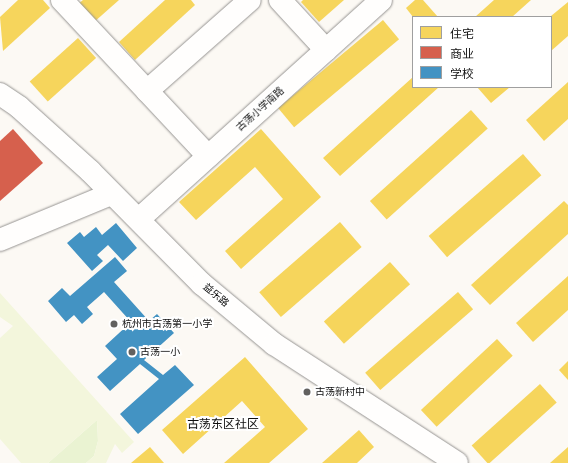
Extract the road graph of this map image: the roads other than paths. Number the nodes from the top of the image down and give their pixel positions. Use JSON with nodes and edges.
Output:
{"nodes":[{"id":1,"x":62,"y":0,"type":"edge"},
{"id":2,"x":250,"y":0,"type":"edge"},
{"id":3,"x":280,"y":0,"type":"edge"},
{"id":4,"x":381,"y":0,"type":"edge"},
{"id":5,"x":326,"y":50,"type":"junction"},
{"id":6,"x":147,"y":92,"type":"junction"},
{"id":7,"x":0,"y":94,"type":"edge"},
{"id":8,"x":208,"y":156,"type":"junction"},
{"id":9,"x":110,"y":194,"type":"junction"},
{"id":10,"x":140,"y":219,"type":"junction"},
{"id":11,"x":0,"y":240,"type":"edge"},
{"id":12,"x":457,"y":463,"type":"edge"}],
"edges":[{"from":1,"to":6,"type":"street"},
{"from":2,"to":6,"type":"street"},
{"from":3,"to":5,"type":"street"},
{"from":4,"to":5,"type":"street","name":"古荡小学南路"},
{"from":5,"to":8,"type":"street","name":"古荡小学南路"},
{"from":6,"to":8,"type":"street"},
{"from":7,"to":9,"type":"street","name":"益乐路"},
{"from":8,"to":10,"type":"street","name":"古荡小学南路"},
{"from":9,"to":10,"type":"street","name":"益乐路"},
{"from":9,"to":11,"type":"street"},
{"from":10,"to":12,"type":"street","name":"益乐路"}]}
